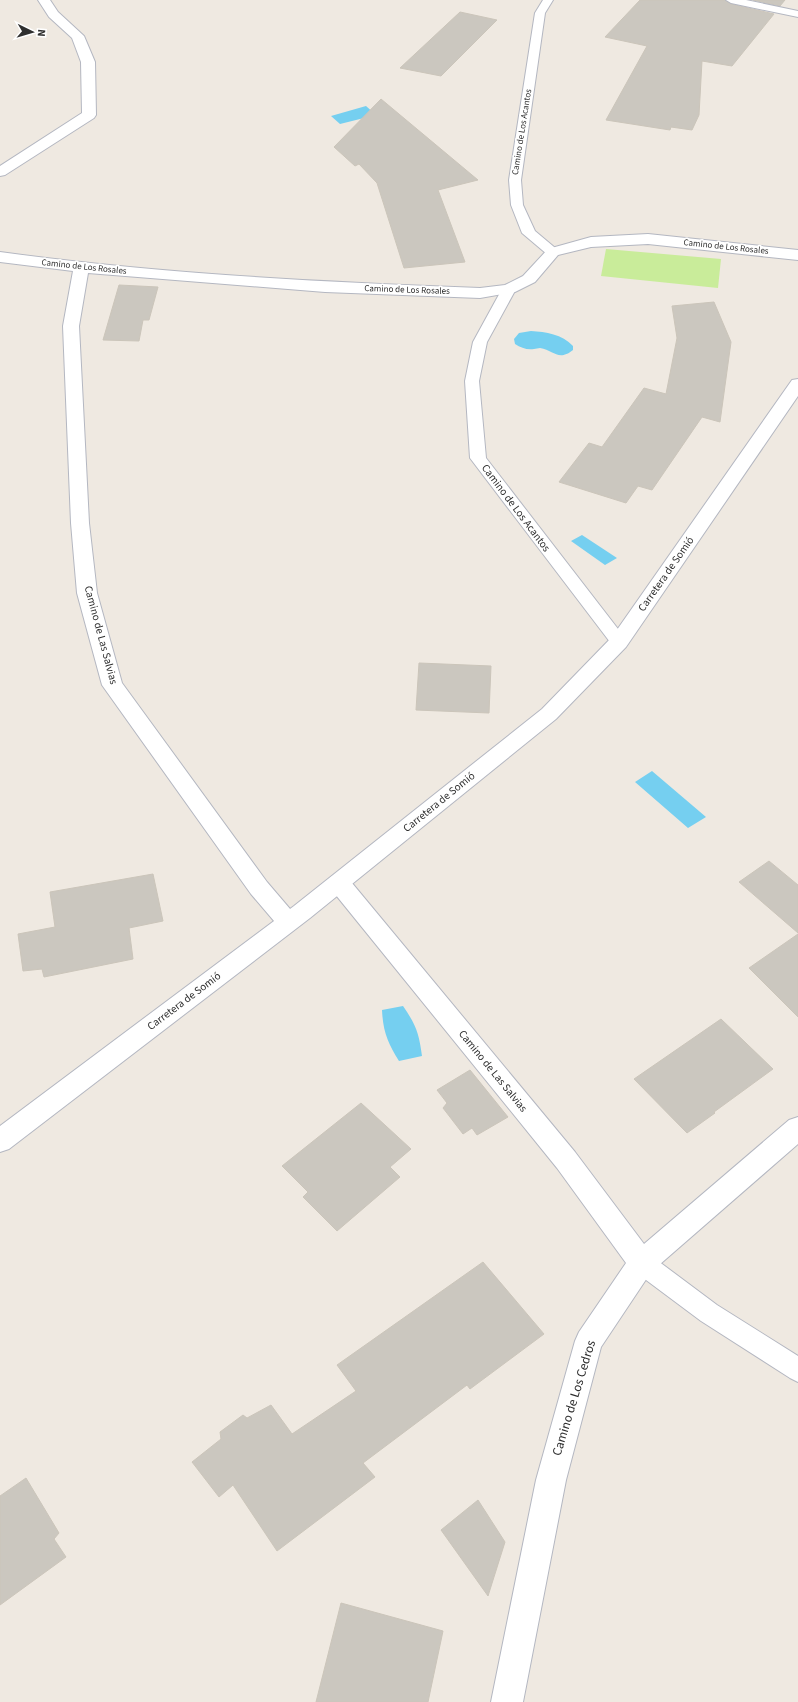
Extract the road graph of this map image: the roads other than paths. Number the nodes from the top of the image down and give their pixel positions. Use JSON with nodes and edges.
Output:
{"nodes":[{"id":1,"x":44,"y":0,"type":"edge"},
{"id":2,"x":548,"y":0,"type":"edge"},
{"id":3,"x":731,"y":0,"type":"edge"},
{"id":4,"x":798,"y":14,"type":"edge"},
{"id":5,"x":0,"y":172,"type":"edge"},
{"id":6,"x":553,"y":252,"type":"junction"},
{"id":7,"x":798,"y":255,"type":"edge"},
{"id":8,"x":0,"y":257,"type":"edge"},
{"id":9,"x":81,"y":268,"type":"junction"},
{"id":10,"x":509,"y":289,"type":"junction"},
{"id":11,"x":798,"y":384,"type":"edge"},
{"id":12,"x":619,"y":642,"type":"junction"},
{"id":13,"x":339,"y":883,"type":"junction"},
{"id":14,"x":288,"y":922,"type":"junction"},
{"id":15,"x":798,"y":1128,"type":"edge"},
{"id":16,"x":0,"y":1141,"type":"edge"},
{"id":17,"x":642,"y":1263,"type":"junction"},
{"id":18,"x":798,"y":1370,"type":"edge"},
{"id":19,"x":507,"y":1702,"type":"edge"}],
"edges":[{"from":1,"to":5,"type":"street"},
{"from":2,"to":6,"type":"lane","name":"Camino de Los Acantos"},
{"from":3,"to":4,"type":"lane"},
{"from":6,"to":7,"type":"street","name":"Camino de Los Rosales"},
{"from":6,"to":10,"type":"street","name":"Camino de Los Rosales"},
{"from":8,"to":9,"type":"street","name":"Camino de Los Rosales"},
{"from":9,"to":10,"type":"street","name":"Camino de Los Rosales"},
{"from":9,"to":14,"type":"street","name":"Camino de Las Salvias"},
{"from":10,"to":12,"type":"lane","name":"Camino de Los Acantos"},
{"from":11,"to":12,"type":"street","name":"Carretera de Somió"},
{"from":12,"to":13,"type":"street","name":"Carretera de Somió"},
{"from":13,"to":14,"type":"street","name":"Carretera de Somió"},
{"from":13,"to":17,"type":"street","name":"Camino de Las Salvias"},
{"from":14,"to":16,"type":"street","name":"Carretera de Somió"},
{"from":15,"to":17,"type":"street","name":"Camino de Los Cedros"},
{"from":17,"to":18,"type":"lane"},
{"from":17,"to":19,"type":"street","name":"Camino de Los Cedros"}]}
